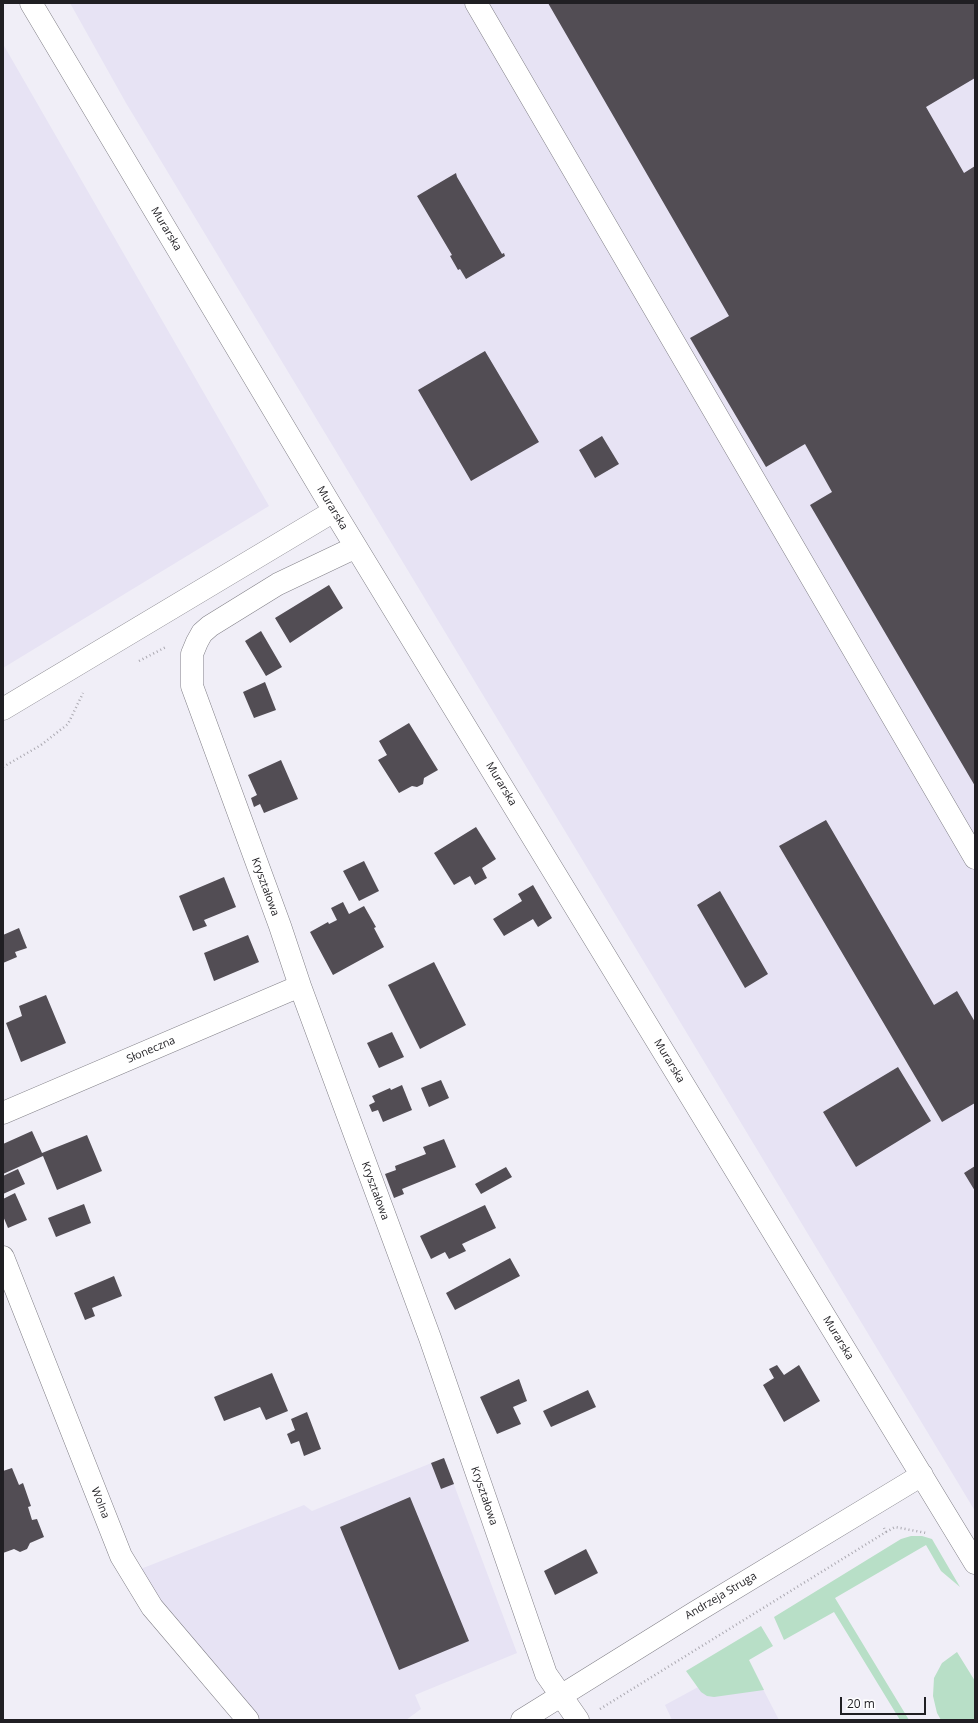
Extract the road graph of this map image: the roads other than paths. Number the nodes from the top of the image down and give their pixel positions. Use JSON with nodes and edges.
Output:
{"nodes":[{"id":1,"x":31,"y":3,"type":"edge"},
{"id":2,"x":476,"y":3,"type":"edge"},
{"id":3,"x":334,"y":511,"type":"junction"},
{"id":4,"x":356,"y":547,"type":"junction"},
{"id":5,"x":3,"y":709,"type":"edge"},
{"id":6,"x":975,"y":858,"type":"edge"},
{"id":7,"x":300,"y":986,"type":"junction"},
{"id":8,"x":3,"y":1113,"type":"edge"},
{"id":9,"x":3,"y":1257,"type":"edge"},
{"id":10,"x":922,"y":1475,"type":"junction"},
{"id":11,"x":975,"y":1563,"type":"edge"},
{"id":12,"x":561,"y":1695,"type":"junction"},
{"id":13,"x":587,"y":1716,"type":"edge"},
{"id":14,"x":248,"y":1720,"type":"edge"},
{"id":15,"x":522,"y":1720,"type":"edge"}],
"edges":[{"from":1,"to":3,"type":"street","name":"Murarska"},
{"from":2,"to":6,"type":"street"},
{"from":3,"to":4,"type":"street","name":"Murarska"},
{"from":3,"to":5,"type":"street"},
{"from":4,"to":7,"type":"street","name":"Kryształowa"},
{"from":4,"to":10,"type":"street","name":"Murarska"},
{"from":7,"to":8,"type":"street","name":"Słoneczna"},
{"from":7,"to":12,"type":"street","name":"Kryształowa"},
{"from":9,"to":14,"type":"street","name":"Wolna"},
{"from":10,"to":11,"type":"street","name":"Murarska"},
{"from":10,"to":12,"type":"street","name":"Andrzeja Struga"},
{"from":12,"to":13,"type":"street","name":"Kryształowa"},
{"from":12,"to":15,"type":"street","name":"Andrzeja Struga"}]}
